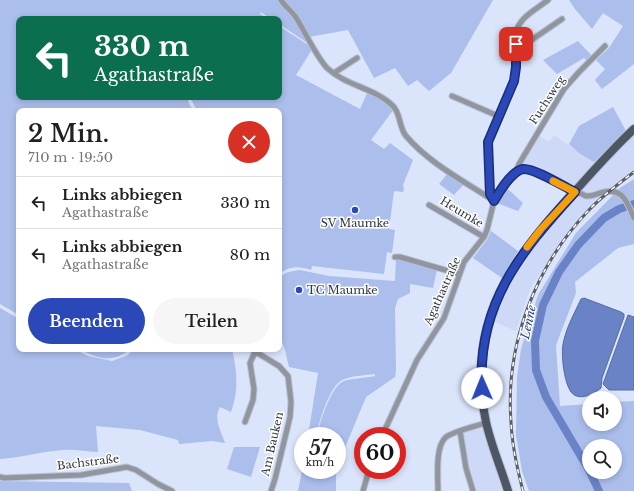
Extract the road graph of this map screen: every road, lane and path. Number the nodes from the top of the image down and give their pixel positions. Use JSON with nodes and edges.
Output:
{"nodes":[{"id":1,"x":281,"y":0,"type":"edge"},
{"id":2,"x":548,"y":0,"type":"edge"},
{"id":3,"x":562,"y":19,"type":"dead end"},
{"id":4,"x":516,"y":33,"type":"junction"},
{"id":5,"x":605,"y":46,"type":"dead end"},
{"id":6,"x":358,"y":58,"type":"dead end"},
{"id":7,"x":334,"y":73,"type":"junction"},
{"id":8,"x":452,"y":96,"type":"dead end"},
{"id":9,"x":498,"y":116,"type":"junction"},
{"id":10,"x":631,"y":132,"type":"edge"},
{"id":11,"x":516,"y":172,"type":"junction"},
{"id":12,"x":575,"y":192,"type":"junction"},
{"id":13,"x":494,"y":201,"type":"junction"},
{"id":14,"x":429,"y":205,"type":"dead end"},
{"id":15,"x":634,"y":218,"type":"edge"},
{"id":16,"x":484,"y":238,"type":"junction"},
{"id":17,"x":395,"y":257,"type":"dead end"},
{"id":18,"x":459,"y":274,"type":"junction"},
{"id":19,"x":253,"y":352,"type":"edge"},
{"id":20,"x":256,"y":352,"type":"edge"},
{"id":21,"x":246,"y":422,"type":"dead end"},
{"id":22,"x":486,"y":423,"type":"junction"},
{"id":23,"x":386,"y":427,"type":"edge"},
{"id":24,"x":460,"y":431,"type":"junction"},
{"id":25,"x":0,"y":476,"type":"edge"},
{"id":26,"x":366,"y":479,"type":"edge"},
{"id":27,"x":172,"y":491,"type":"edge"},
{"id":28,"x":271,"y":491,"type":"edge"},
{"id":29,"x":363,"y":491,"type":"edge"},
{"id":30,"x":438,"y":491,"type":"edge"},
{"id":31,"x":473,"y":491,"type":"edge"},
{"id":32,"x":508,"y":491,"type":"edge"}],
"edges":[{"from":1,"to":7,"type":"street"},
{"from":2,"to":4,"type":"street"},
{"from":3,"to":4,"type":"street"},
{"from":4,"to":9,"type":"street"},
{"from":5,"to":11,"type":"street","name":"Fuchsweg"},
{"from":6,"to":7,"type":"street"},
{"from":7,"to":13,"type":"street"},
{"from":8,"to":9,"type":"street"},
{"from":9,"to":13,"type":"street"},
{"from":10,"to":12,"type":"main road"},
{"from":11,"to":12,"type":"street"},
{"from":11,"to":13,"type":"street","name":"Agathastraße"},
{"from":12,"to":15,"type":"street"},
{"from":12,"to":22,"type":"main road"},
{"from":13,"to":16,"type":"street","name":"Agathastraße"},
{"from":14,"to":16,"type":"street","name":"Heumke"},
{"from":16,"to":18,"type":"street","name":"Agathastraße"},
{"from":17,"to":18,"type":"street"},
{"from":18,"to":23,"type":"street","name":"Agathastraße"},
{"from":19,"to":21,"type":"street"},
{"from":20,"to":28,"type":"street","name":"Am Bauken"},
{"from":22,"to":24,"type":"street"},
{"from":22,"to":32,"type":"main road"},
{"from":24,"to":30,"type":"street"},
{"from":24,"to":31,"type":"street"},
{"from":25,"to":27,"type":"street","name":"Bachstraße"},
{"from":26,"to":29,"type":"street"}]}
